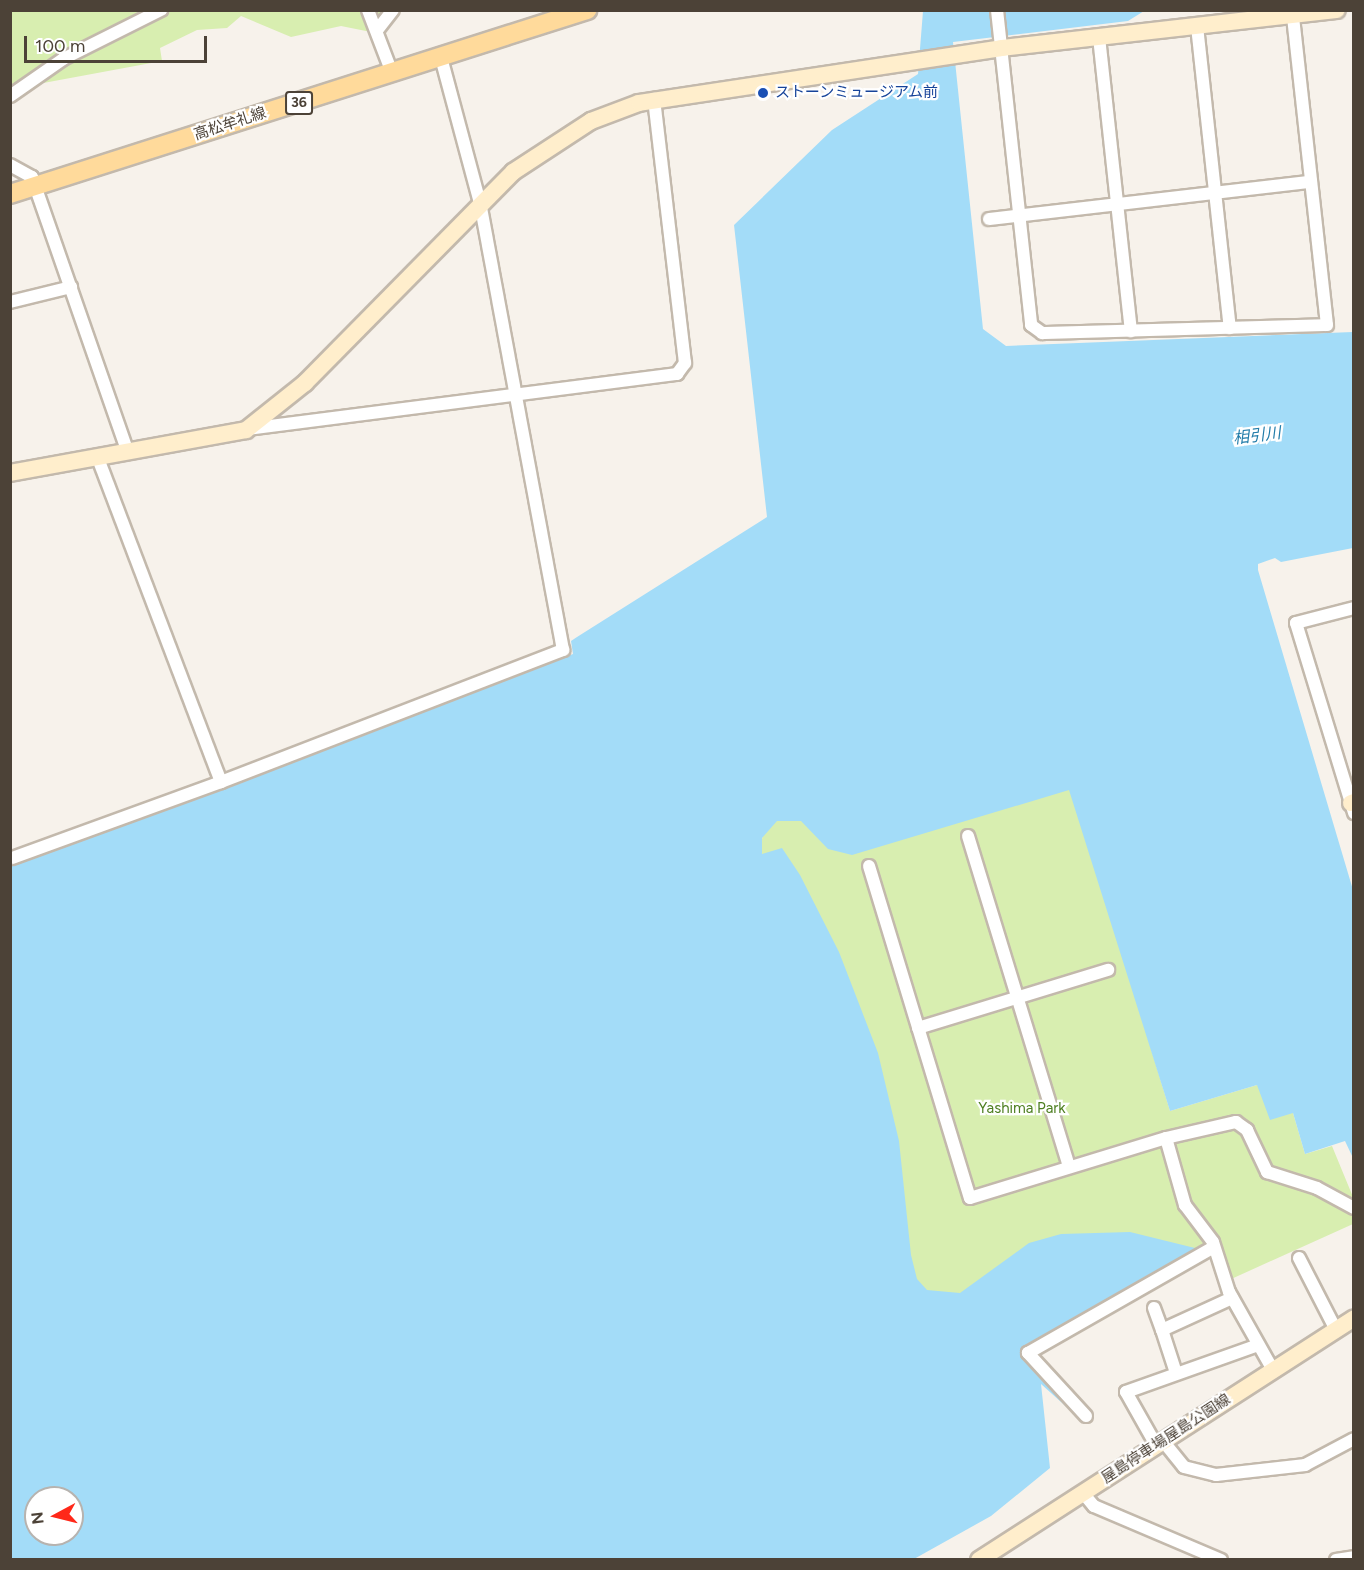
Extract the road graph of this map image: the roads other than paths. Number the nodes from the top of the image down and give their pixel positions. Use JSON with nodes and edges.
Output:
{"nodes":[{"id":1,"x":161,"y":10,"type":"edge"},
{"id":2,"x":368,"y":10,"type":"edge"},
{"id":3,"x":393,"y":10,"type":"edge"},
{"id":4,"x":586,"y":10,"type":"edge"},
{"id":5,"x":997,"y":10,"type":"edge"},
{"id":6,"x":1337,"y":10,"type":"edge"},
{"id":7,"x":1293,"y":15,"type":"junction"},
{"id":8,"x":1197,"y":26,"type":"junction"},
{"id":9,"x":378,"y":29,"type":"junction"},
{"id":10,"x":1099,"y":37,"type":"junction"},
{"id":11,"x":1001,"y":43,"type":"junction"},
{"id":12,"x":441,"y":57,"type":"junction"},
{"id":13,"x":392,"y":73,"type":"junction"},
{"id":14,"x":10,"y":96,"type":"edge"},
{"id":15,"x":654,"y":99,"type":"junction"},
{"id":16,"x":10,"y":165,"type":"edge"},
{"id":17,"x":1311,"y":182,"type":"junction"},
{"id":18,"x":35,"y":186,"type":"junction"},
{"id":19,"x":1215,"y":193,"type":"junction"},
{"id":20,"x":10,"y":194,"type":"edge"},
{"id":21,"x":480,"y":203,"type":"junction"},
{"id":22,"x":1118,"y":205,"type":"junction"},
{"id":23,"x":1020,"y":216,"type":"junction"},
{"id":24,"x":989,"y":219,"type":"dead end"},
{"id":25,"x":70,"y":287,"type":"junction"},
{"id":26,"x":10,"y":302,"type":"edge"},
{"id":27,"x":1230,"y":328,"type":"junction"},
{"id":28,"x":1131,"y":331,"type":"junction"},
{"id":29,"x":516,"y":394,"type":"junction"},
{"id":30,"x":246,"y":430,"type":"junction"},
{"id":31,"x":128,"y":453,"type":"junction"},
{"id":32,"x":98,"y":458,"type":"junction"},
{"id":33,"x":10,"y":472,"type":"edge"},
{"id":34,"x":1353,"y":608,"type":"edge"},
{"id":35,"x":221,"y":782,"type":"junction"},
{"id":36,"x":1352,"y":806,"type":"edge"},
{"id":37,"x":968,"y":836,"type":"dead end"},
{"id":38,"x":11,"y":857,"type":"edge"},
{"id":39,"x":870,"y":866,"type":"dead end"},
{"id":40,"x":1108,"y":970,"type":"dead end"},
{"id":41,"x":1017,"y":998,"type":"junction"},
{"id":42,"x":918,"y":1028,"type":"junction"},
{"id":43,"x":1166,"y":1138,"type":"junction"},
{"id":44,"x":1069,"y":1167,"type":"junction"},
{"id":45,"x":1353,"y":1208,"type":"edge"},
{"id":46,"x":1214,"y":1247,"type":"junction"},
{"id":47,"x":1299,"y":1258,"type":"dead end"},
{"id":48,"x":1232,"y":1298,"type":"junction"},
{"id":49,"x":1154,"y":1308,"type":"dead end"},
{"id":50,"x":1353,"y":1318,"type":"edge"},
{"id":51,"x":1162,"y":1330,"type":"junction"},
{"id":52,"x":1336,"y":1330,"type":"junction"},
{"id":53,"x":1258,"y":1345,"type":"junction"},
{"id":54,"x":1273,"y":1370,"type":"junction"},
{"id":55,"x":1176,"y":1373,"type":"junction"},
{"id":56,"x":1086,"y":1416,"type":"dead end"},
{"id":57,"x":1353,"y":1439,"type":"edge"},
{"id":58,"x":1160,"y":1443,"type":"junction"},
{"id":59,"x":1083,"y":1492,"type":"junction"},
{"id":60,"x":1193,"y":1555,"type":"edge"},
{"id":61,"x":1353,"y":1557,"type":"edge"},
{"id":62,"x":979,"y":1560,"type":"edge"},
{"id":63,"x":1221,"y":1560,"type":"edge"},
{"id":64,"x":1336,"y":1560,"type":"edge"}],
"edges":[{"from":1,"to":14,"type":"street"},
{"from":2,"to":9,"type":"street"},
{"from":3,"to":9,"type":"street"},
{"from":4,"to":12,"type":"main road","name":"高松牟礼線","number":"36"},
{"from":5,"to":11,"type":"street"},
{"from":6,"to":7,"type":"street"},
{"from":7,"to":8,"type":"street"},
{"from":7,"to":17,"type":"street"},
{"from":8,"to":10,"type":"street"},
{"from":8,"to":19,"type":"street"},
{"from":9,"to":13,"type":"street"},
{"from":10,"to":11,"type":"street"},
{"from":10,"to":22,"type":"street"},
{"from":11,"to":15,"type":"street"},
{"from":11,"to":23,"type":"street"},
{"from":12,"to":13,"type":"main road","name":"高松牟礼線","number":"36"},
{"from":12,"to":21,"type":"street"},
{"from":13,"to":18,"type":"main road","name":"高松牟礼線","number":"36"},
{"from":15,"to":21,"type":"street"},
{"from":15,"to":29,"type":"street"},
{"from":16,"to":18,"type":"street"},
{"from":17,"to":19,"type":"street"},
{"from":17,"to":27,"type":"street"},
{"from":18,"to":20,"type":"main road","name":"高松牟礼線","number":"36"},
{"from":18,"to":25,"type":"street"},
{"from":19,"to":22,"type":"street"},
{"from":19,"to":27,"type":"street"},
{"from":21,"to":29,"type":"street"},
{"from":21,"to":30,"type":"street"},
{"from":22,"to":23,"type":"street"},
{"from":22,"to":28,"type":"street"},
{"from":23,"to":24,"type":"street"},
{"from":23,"to":28,"type":"street"},
{"from":25,"to":26,"type":"street"},
{"from":25,"to":31,"type":"street"},
{"from":27,"to":28,"type":"street"},
{"from":29,"to":30,"type":"street"},
{"from":29,"to":35,"type":"street"},
{"from":30,"to":31,"type":"street"},
{"from":31,"to":32,"type":"street"},
{"from":32,"to":33,"type":"street"},
{"from":32,"to":35,"type":"street"},
{"from":34,"to":36,"type":"street"},
{"from":35,"to":38,"type":"street"},
{"from":37,"to":41,"type":"street"},
{"from":39,"to":42,"type":"street"},
{"from":40,"to":41,"type":"street"},
{"from":41,"to":42,"type":"street"},
{"from":41,"to":44,"type":"street"},
{"from":42,"to":44,"type":"street"},
{"from":43,"to":44,"type":"street"},
{"from":43,"to":45,"type":"street"},
{"from":43,"to":46,"type":"street"},
{"from":46,"to":48,"type":"street"},
{"from":46,"to":56,"type":"street"},
{"from":47,"to":52,"type":"street"},
{"from":48,"to":51,"type":"street"},
{"from":48,"to":53,"type":"street"},
{"from":49,"to":51,"type":"street"},
{"from":50,"to":52,"type":"street","name":"屋島停車場屋島公園線"},
{"from":51,"to":55,"type":"street"},
{"from":52,"to":54,"type":"street","name":"屋島停車場屋島公園線"},
{"from":53,"to":54,"type":"street"},
{"from":53,"to":55,"type":"street"},
{"from":54,"to":58,"type":"street","name":"屋島停車場屋島公園線"},
{"from":55,"to":58,"type":"street"},
{"from":57,"to":58,"type":"street"},
{"from":58,"to":59,"type":"street","name":"屋島停車場屋島公園線"},
{"from":59,"to":60,"type":"street"},
{"from":59,"to":62,"type":"street","name":"屋島停車場屋島公園線"},
{"from":60,"to":63,"type":"street"},
{"from":61,"to":64,"type":"street"}]}
